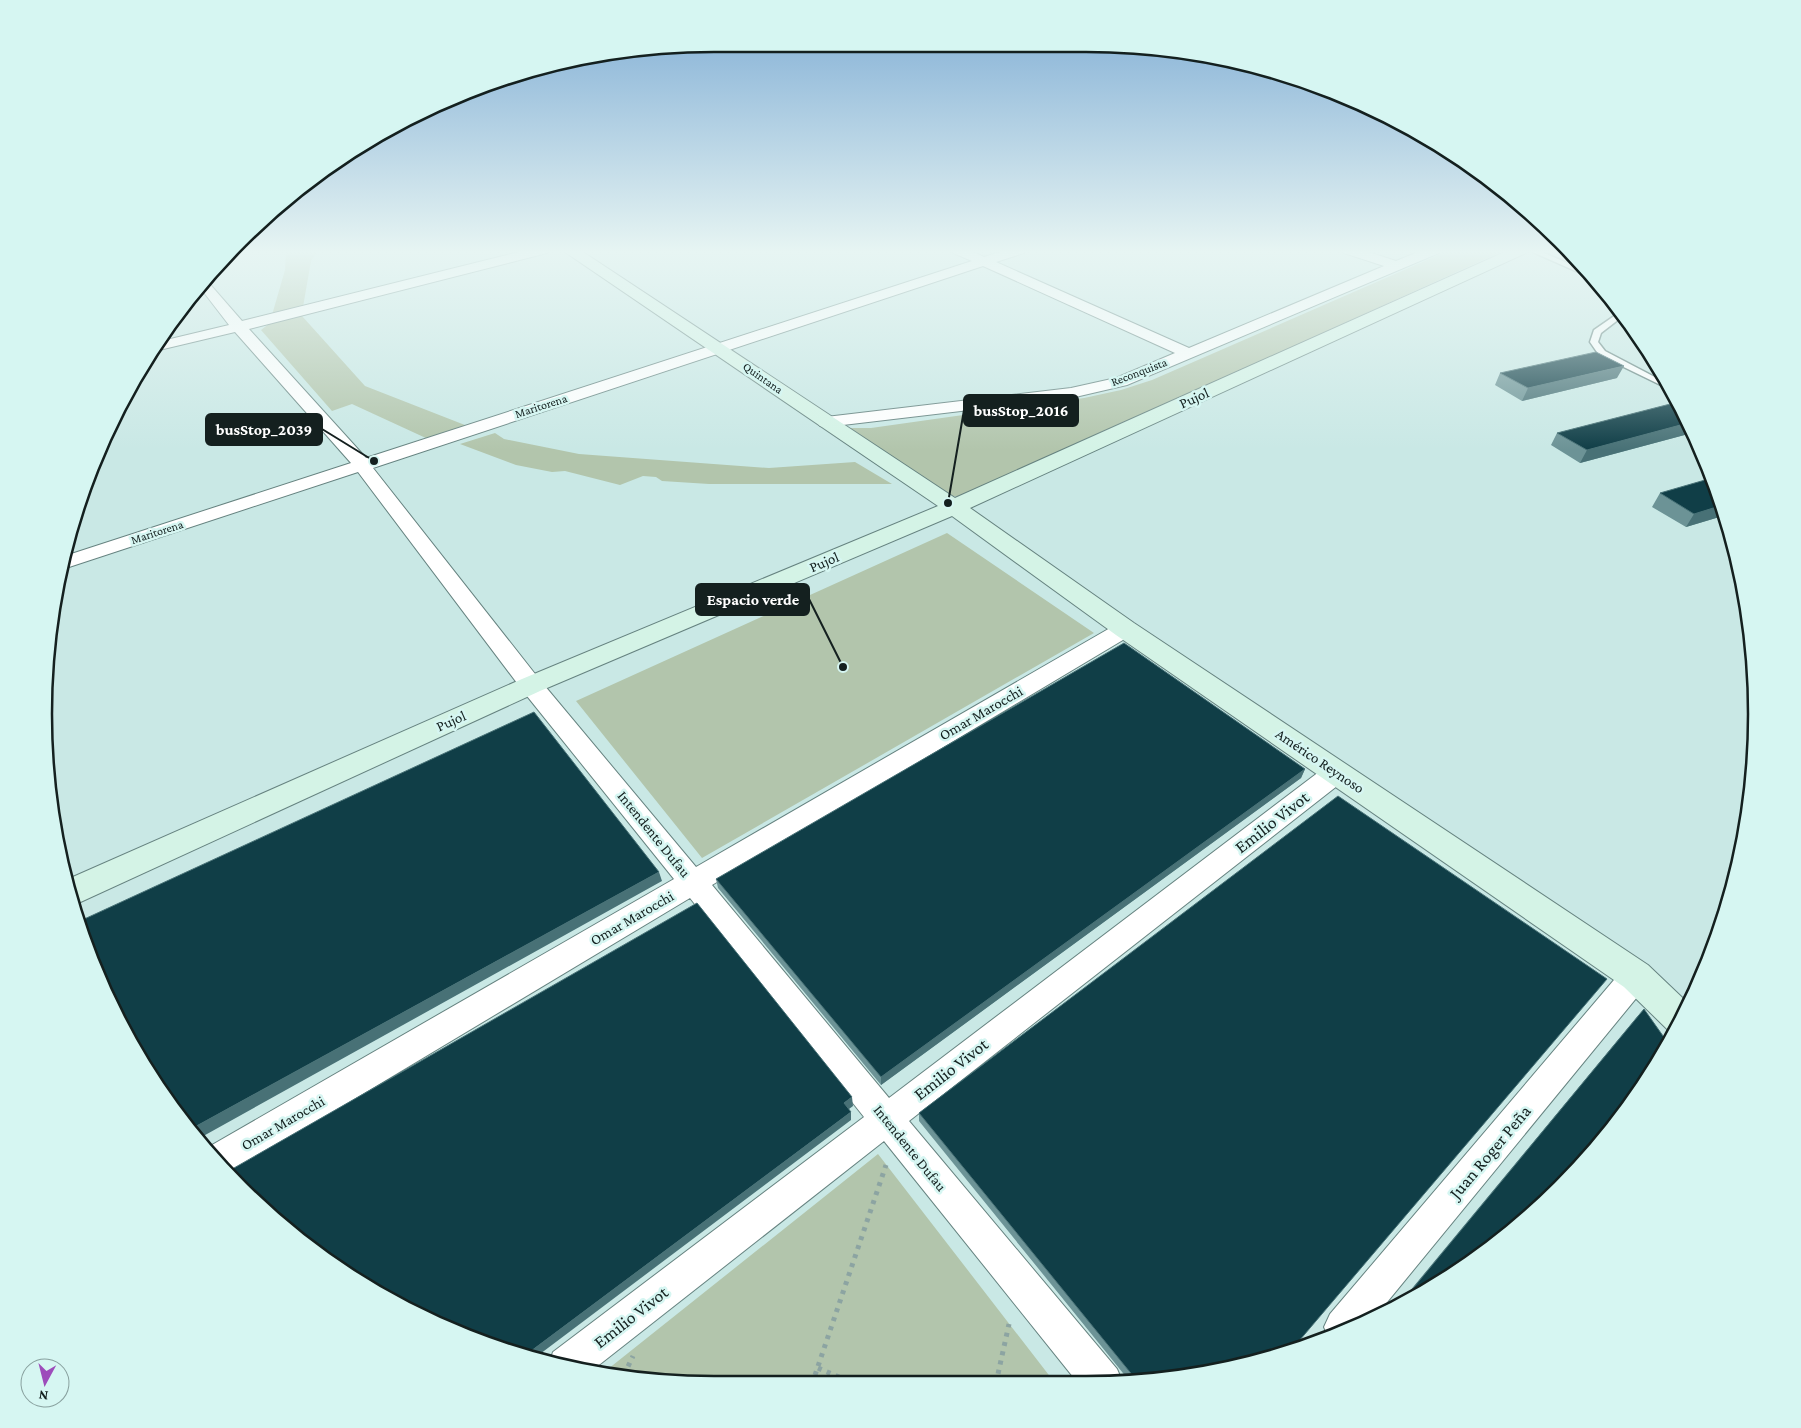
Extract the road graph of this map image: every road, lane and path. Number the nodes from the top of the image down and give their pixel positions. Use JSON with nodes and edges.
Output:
{"nodes":[{"id":1,"x":230,"y":317,"type":"edge"},
{"id":2,"x":280,"y":317,"type":"edge"},
{"id":3,"x":671,"y":317,"type":"edge"},
{"id":4,"x":815,"y":317,"type":"edge"},
{"id":5,"x":1107,"y":317,"type":"edge"},
{"id":6,"x":1274,"y":317,"type":"edge"},
{"id":7,"x":1373,"y":317,"type":"edge"},
{"id":8,"x":1617,"y":317,"type":"edge"},
{"id":9,"x":239,"y":327,"type":"junction"},
{"id":10,"x":164,"y":345,"type":"edge"},
{"id":11,"x":719,"y":348,"type":"junction"},
{"id":12,"x":1187,"y":353,"type":"junction"},
{"id":13,"x":1660,"y":383,"type":"edge"},
{"id":14,"x":826,"y":422,"type":"junction"},
{"id":15,"x":362,"y":465,"type":"junction"},
{"id":16,"x":954,"y":507,"type":"junction"},
{"id":17,"x":71,"y":561,"type":"edge"},
{"id":18,"x":1126,"y":629,"type":"junction"},
{"id":19,"x":531,"y":685,"type":"junction"},
{"id":20,"x":1336,"y":772,"type":"junction"},
{"id":21,"x":693,"y":882,"type":"junction"},
{"id":22,"x":76,"y":890,"type":"edge"},
{"id":23,"x":1636,"y":976,"type":"junction"},
{"id":24,"x":1676,"y":1014,"type":"edge"},
{"id":25,"x":887,"y":1119,"type":"junction"},
{"id":26,"x":224,"y":1157,"type":"edge"},
{"id":27,"x":886,"y":1165,"type":"dead end"},
{"id":28,"x":1347,"y":1322,"type":"edge"},
{"id":29,"x":1009,"y":1324,"type":"dead end"},
{"id":30,"x":637,"y":1346,"type":"dead end"},
{"id":31,"x":574,"y":1360,"type":"edge"},
{"id":32,"x":818,"y":1368,"type":"junction"},
{"id":33,"x":627,"y":1370,"type":"edge"},
{"id":34,"x":815,"y":1376,"type":"edge"},
{"id":35,"x":836,"y":1376,"type":"edge"},
{"id":36,"x":998,"y":1376,"type":"edge"},
{"id":37,"x":1097,"y":1376,"type":"edge"}],
"edges":[{"from":1,"to":9,"type":"street","name":"Intendente Dufau"},
{"from":2,"to":9,"type":"street"},
{"from":3,"to":11,"type":"main road","name":"Quintana"},
{"from":4,"to":11,"type":"street","name":"Maritorena"},
{"from":5,"to":12,"type":"street"},
{"from":6,"to":12,"type":"street","name":"Reconquista"},
{"from":7,"to":16,"type":"main road","name":"Pujol"},
{"from":8,"to":13,"type":"lane"},
{"from":9,"to":10,"type":"street"},
{"from":9,"to":15,"type":"street","name":"Intendente Dufau"},
{"from":11,"to":14,"type":"main road","name":"Quintana"},
{"from":11,"to":15,"type":"street","name":"Maritorena"},
{"from":12,"to":14,"type":"street","name":"Reconquista"},
{"from":14,"to":16,"type":"main road","name":"Quintana"},
{"from":15,"to":17,"type":"street","name":"Maritorena"},
{"from":15,"to":19,"type":"street","name":"Intendente Dufau"},
{"from":16,"to":18,"type":"main road","name":"Américo Reynoso"},
{"from":16,"to":19,"type":"main road","name":"Pujol"},
{"from":18,"to":20,"type":"main road","name":"Américo Reynoso"},
{"from":18,"to":21,"type":"street","name":"Omar Marocchi"},
{"from":19,"to":21,"type":"street","name":"Intendente Dufau"},
{"from":19,"to":22,"type":"main road","name":"Pujol"},
{"from":20,"to":23,"type":"main road","name":"Américo Reynoso"},
{"from":20,"to":25,"type":"street","name":"Emilio Vivot"},
{"from":21,"to":25,"type":"street","name":"Intendente Dufau"},
{"from":21,"to":26,"type":"street","name":"Omar Marocchi"},
{"from":23,"to":24,"type":"main road","name":"Américo Reynoso"},
{"from":23,"to":28,"type":"street","name":"Juan Roger Peña"},
{"from":25,"to":31,"type":"street","name":"Emilio Vivot"},
{"from":25,"to":37,"type":"street","name":"Intendente Dufau"},
{"from":27,"to":32,"type":"path"},
{"from":29,"to":36,"type":"path"},
{"from":30,"to":33,"type":"path"},
{"from":32,"to":34,"type":"path"},
{"from":32,"to":35,"type":"path"}]}
